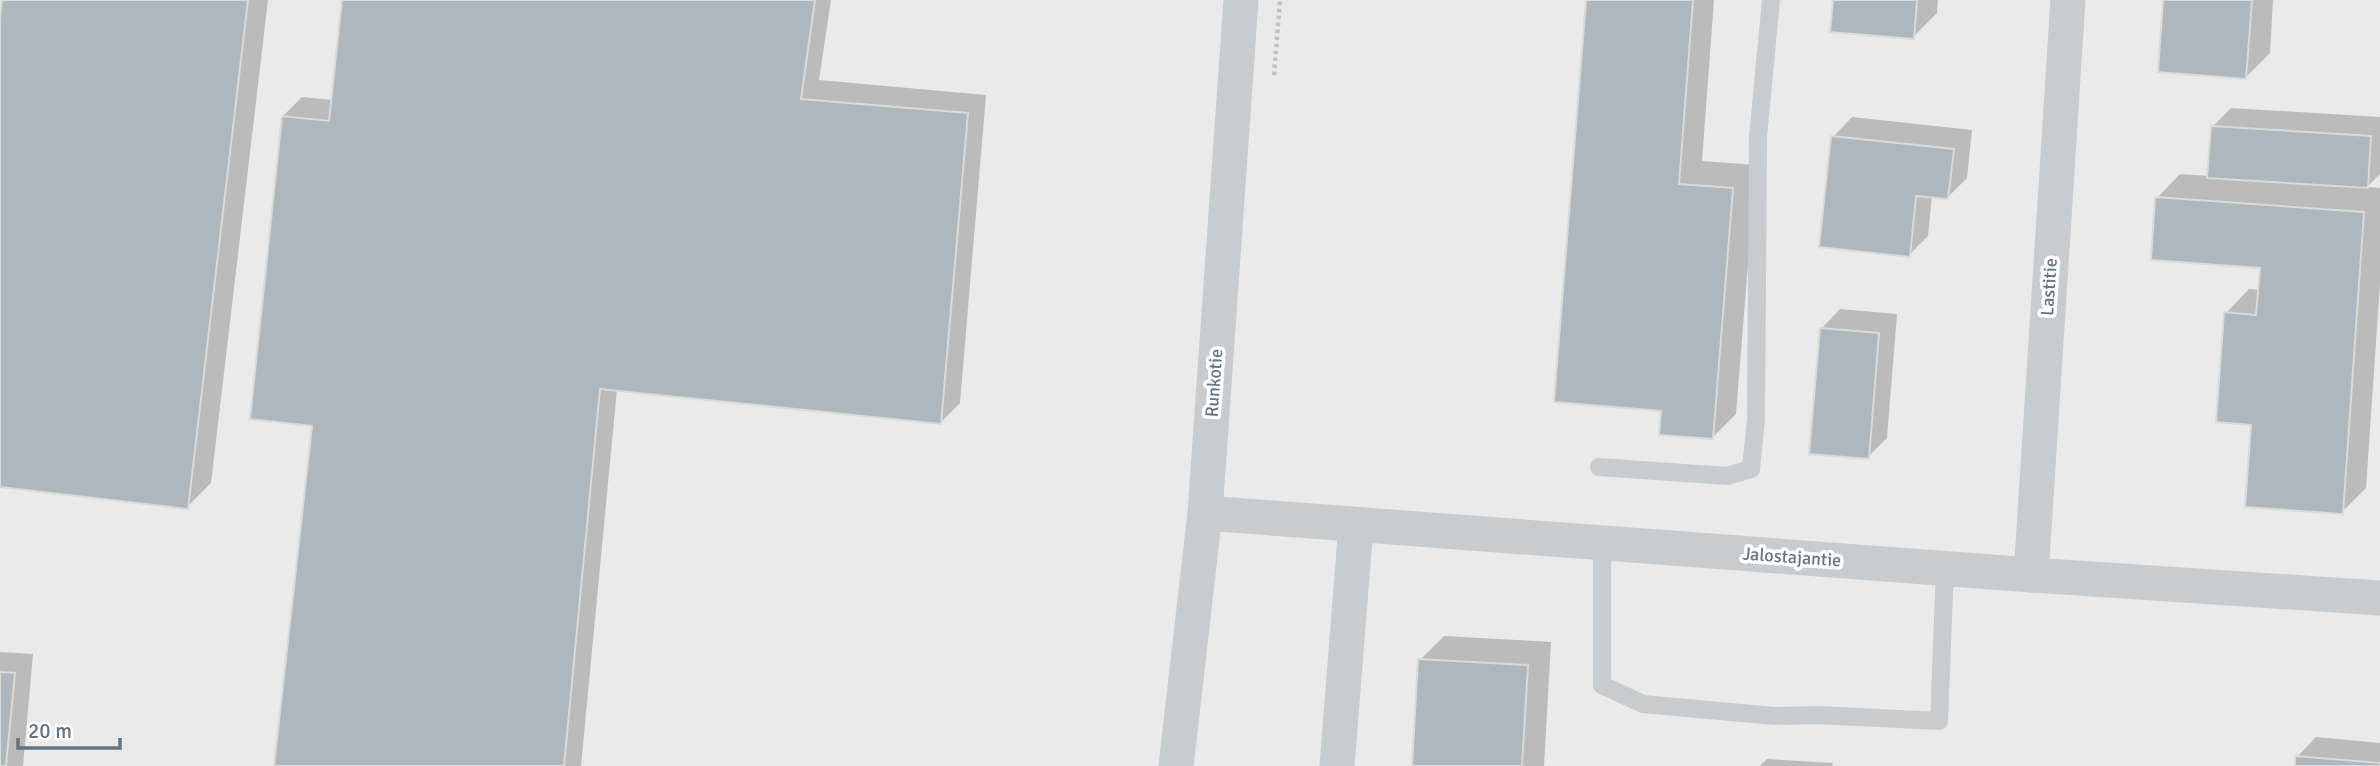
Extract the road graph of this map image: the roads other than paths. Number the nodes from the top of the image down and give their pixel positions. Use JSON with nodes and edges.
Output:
{"nodes":[{"id":1,"x":1241,"y":0,"type":"edge"},
{"id":2,"x":1771,"y":0,"type":"edge"},
{"id":3,"x":2068,"y":0,"type":"edge"},
{"id":4,"x":1599,"y":467,"type":"dead end"},
{"id":5,"x":1205,"y":513,"type":"junction"},
{"id":6,"x":1356,"y":525,"type":"junction"},
{"id":7,"x":1601,"y":544,"type":"junction"},
{"id":8,"x":1945,"y":568,"type":"junction"},
{"id":9,"x":2031,"y":575,"type":"junction"},
{"id":10,"x":2380,"y":598,"type":"edge"},
{"id":11,"x":1176,"y":766,"type":"edge"},
{"id":12,"x":1337,"y":766,"type":"edge"}],
"edges":[{"from":1,"to":5,"type":"street","name":"Runkotie"},
{"from":2,"to":4,"type":"lane"},
{"from":3,"to":9,"type":"street","name":"Lastitie"},
{"from":5,"to":6,"type":"street","name":"Jalostajantie"},
{"from":5,"to":11,"type":"street","name":"Runkotie"},
{"from":6,"to":7,"type":"street","name":"Jalostajantie"},
{"from":6,"to":12,"type":"street"},
{"from":7,"to":8,"type":"street","name":"Jalostajantie"},
{"from":7,"to":8,"type":"lane"},
{"from":8,"to":9,"type":"street","name":"Jalostajantie"},
{"from":9,"to":10,"type":"street","name":"Jalostajantie"}]}
